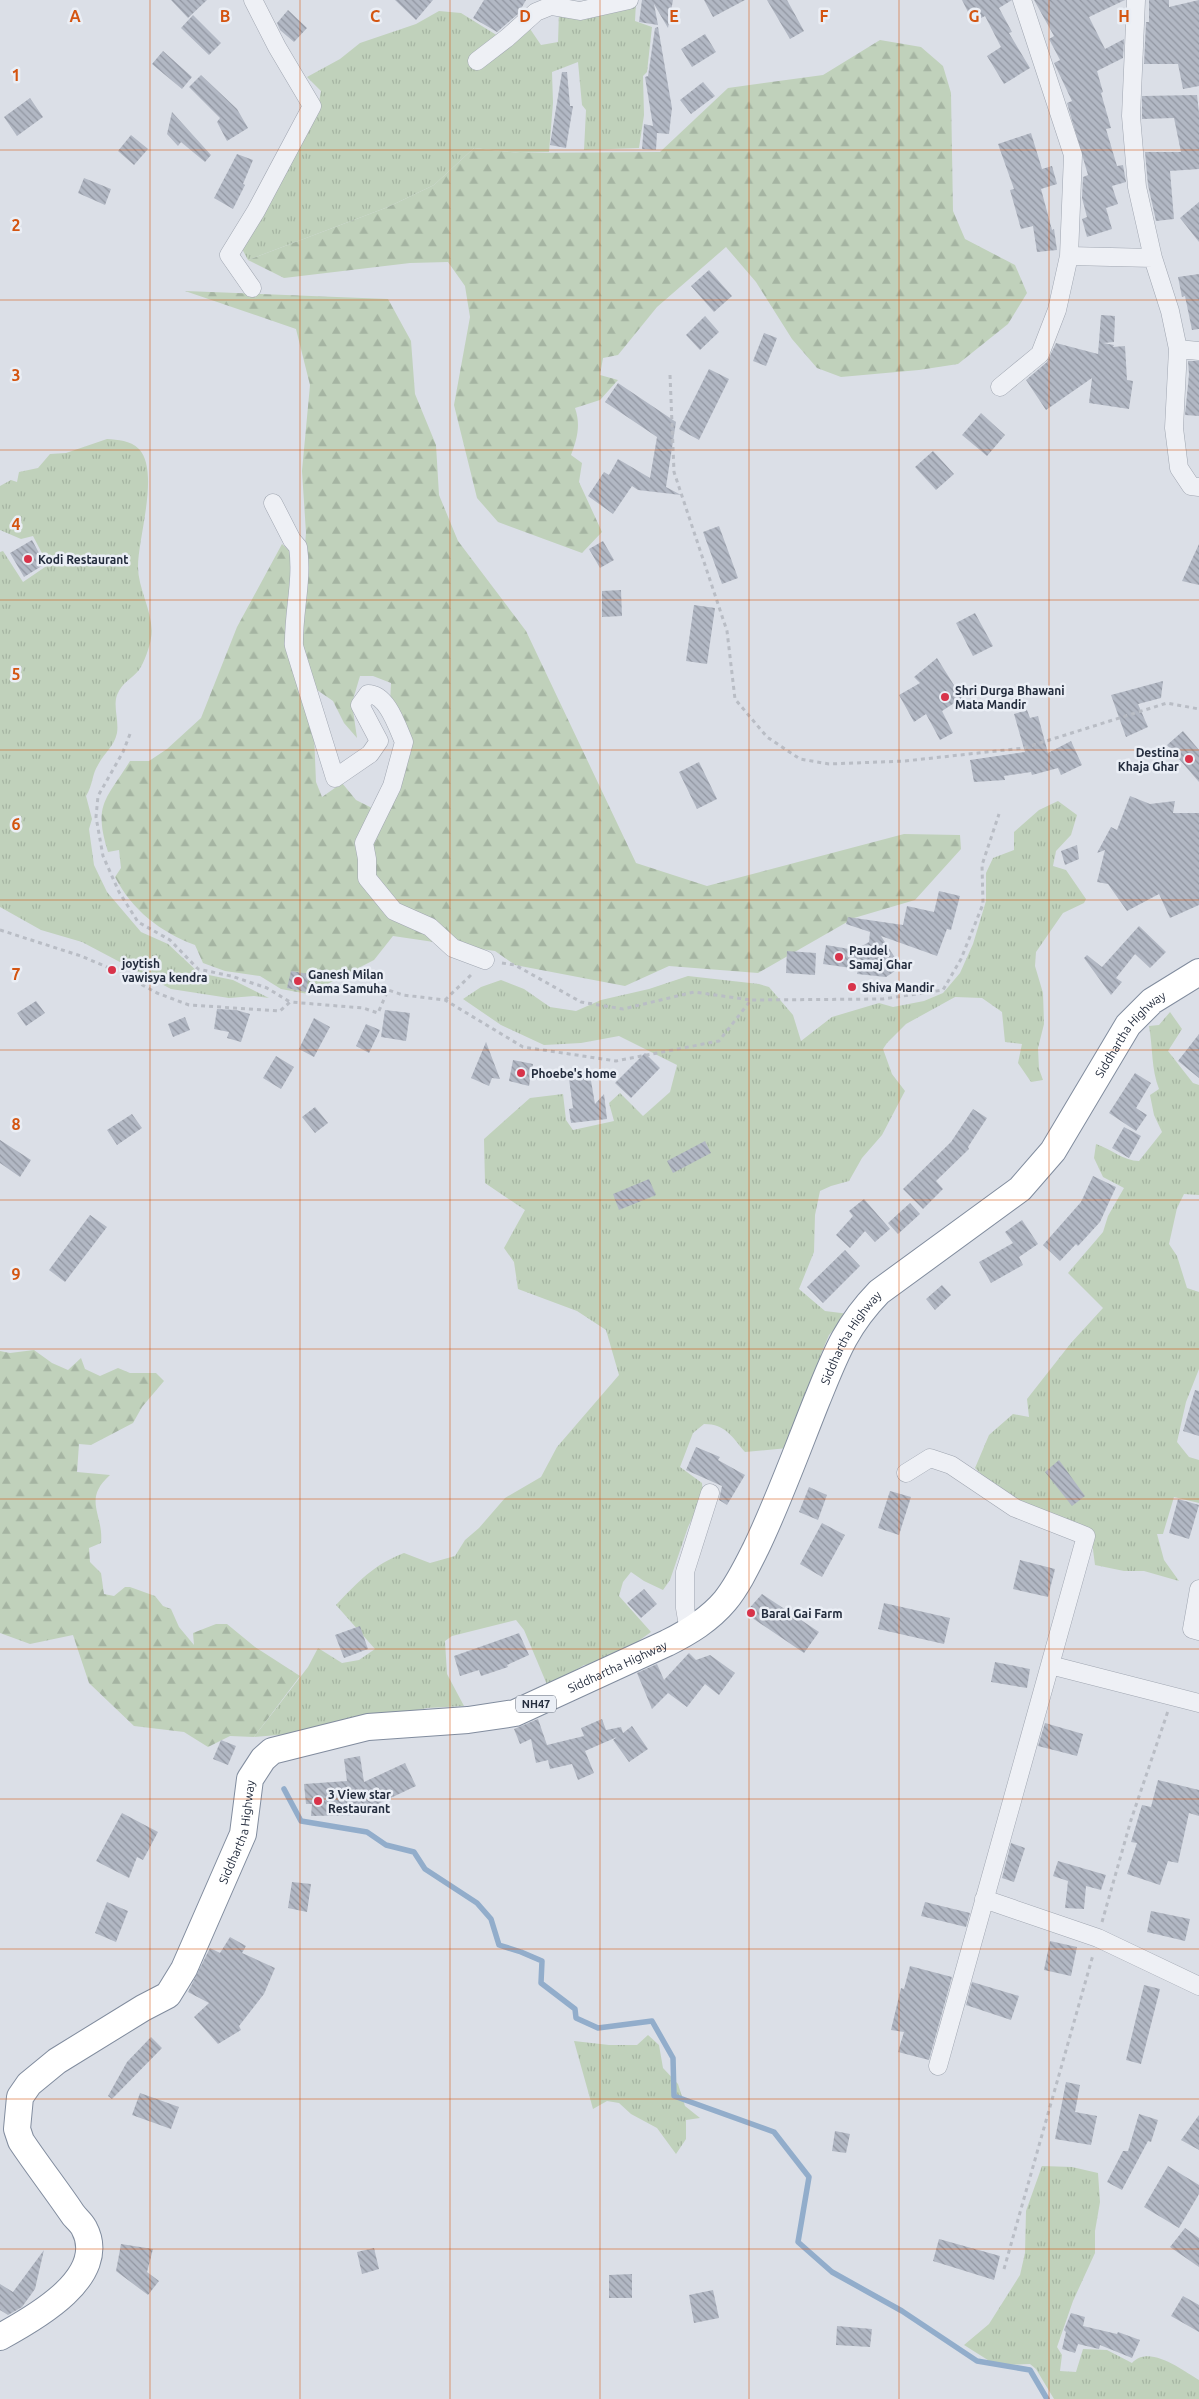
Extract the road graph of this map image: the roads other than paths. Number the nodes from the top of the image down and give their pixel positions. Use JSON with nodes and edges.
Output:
{"nodes":[{"id":1,"x":253,"y":0,"type":"edge"},
{"id":2,"x":629,"y":0,"type":"edge"},
{"id":3,"x":1022,"y":0,"type":"edge"},
{"id":4,"x":1136,"y":0,"type":"edge"},
{"id":5,"x":477,"y":61,"type":"dead end"},
{"id":6,"x":1069,"y":256,"type":"junction"},
{"id":7,"x":1153,"y":258,"type":"junction"},
{"id":8,"x":252,"y":288,"type":"dead end"},
{"id":9,"x":1178,"y":349,"type":"junction"},
{"id":10,"x":1199,"y":351,"type":"edge"},
{"id":11,"x":1000,"y":387,"type":"dead end"},
{"id":12,"x":1199,"y":487,"type":"edge"},
{"id":13,"x":273,"y":503,"type":"dead end"},
{"id":14,"x":485,"y":960,"type":"road end"},
{"id":15,"x":1199,"y":972,"type":"edge"},
{"id":16,"x":906,"y":1472,"type":"dead end"},
{"id":17,"x":710,"y":1492,"type":"dead end"},
{"id":18,"x":1199,"y":1589,"type":"edge"},
{"id":19,"x":1199,"y":1631,"type":"edge"},
{"id":20,"x":689,"y":1632,"type":"junction"},
{"id":21,"x":1050,"y":1664,"type":"junction"},
{"id":22,"x":1199,"y":1703,"type":"edge"},
{"id":23,"x":984,"y":1899,"type":"junction"},
{"id":24,"x":1199,"y":1986,"type":"edge"},
{"id":25,"x":938,"y":2066,"type":"dead end"},
{"id":26,"x":0,"y":2337,"type":"edge"}],
"edges":[{"from":1,"to":8,"type":"street"},
{"from":2,"to":5,"type":"street"},
{"from":3,"to":6,"type":"street"},
{"from":4,"to":7,"type":"street"},
{"from":6,"to":7,"type":"street"},
{"from":6,"to":11,"type":"street"},
{"from":7,"to":9,"type":"street"},
{"from":9,"to":10,"type":"street"},
{"from":9,"to":12,"type":"street"},
{"from":13,"to":14,"type":"street"},
{"from":15,"to":20,"type":"highway","name":"Siddhartha Highway","number":"NH47"},
{"from":16,"to":21,"type":"street"},
{"from":17,"to":20,"type":"street"},
{"from":18,"to":19,"type":"street"},
{"from":20,"to":26,"type":"highway","name":"Siddhartha Highway","number":"NH47"},
{"from":21,"to":22,"type":"street"},
{"from":21,"to":23,"type":"street"},
{"from":23,"to":24,"type":"street"},
{"from":23,"to":25,"type":"street"}]}
